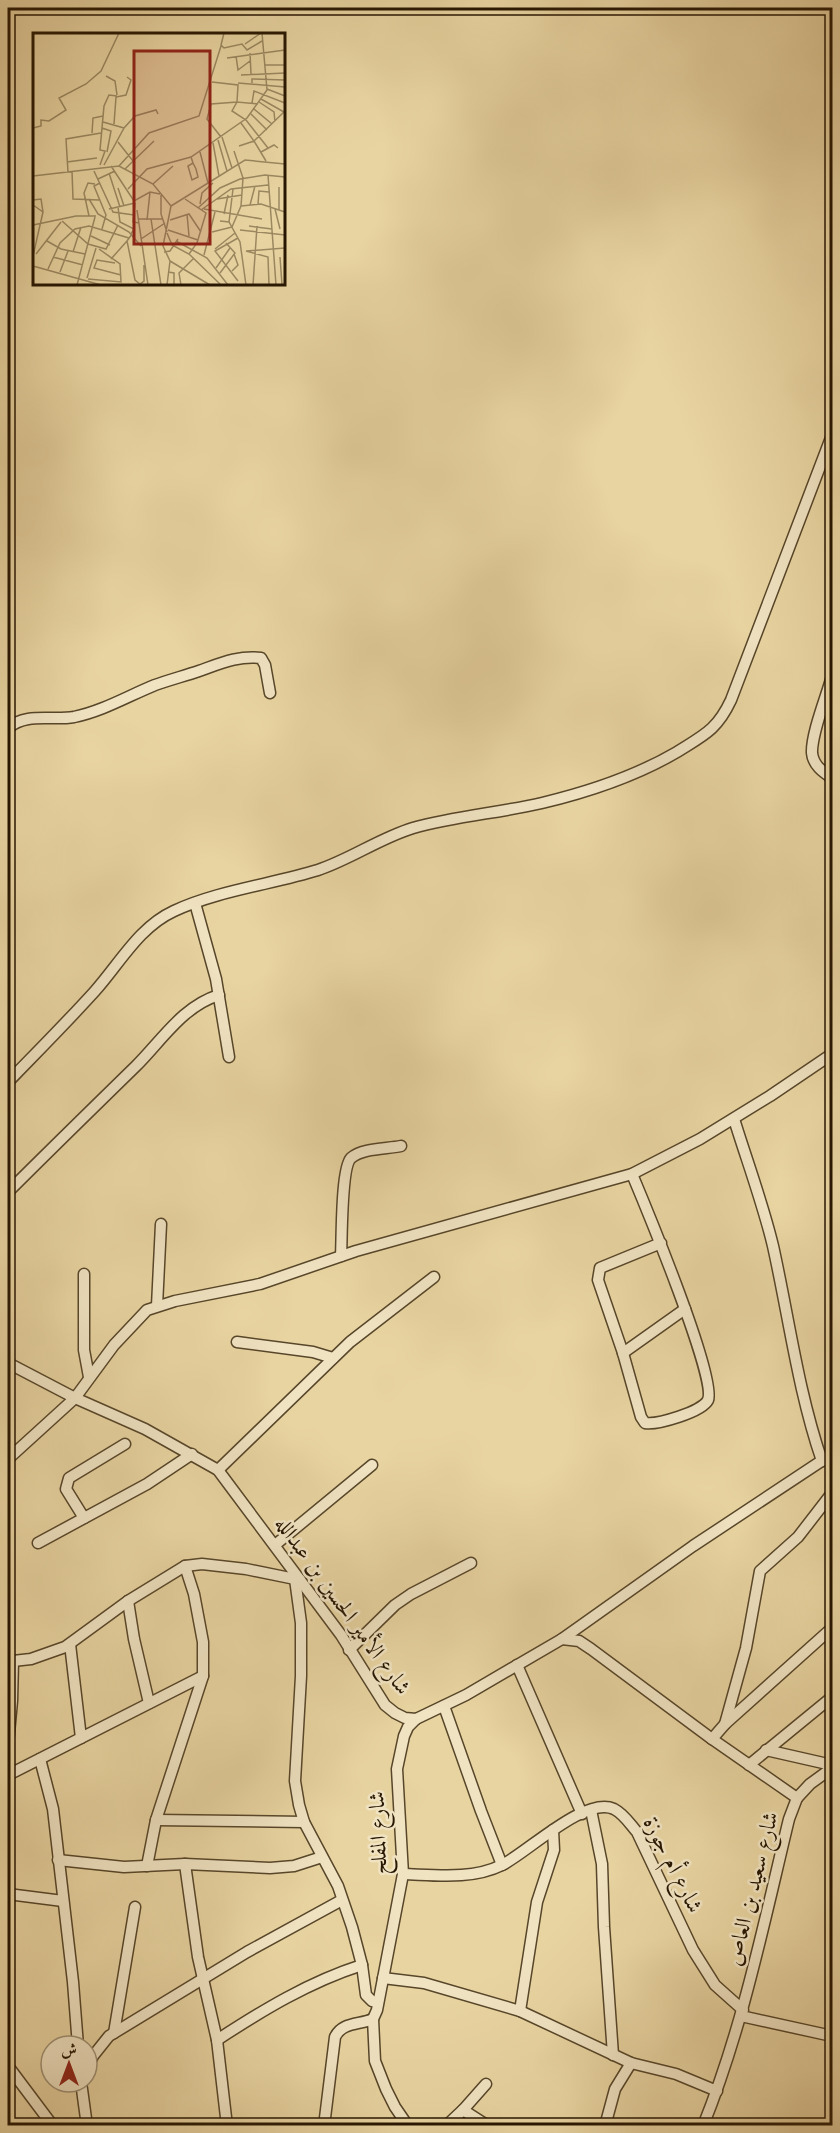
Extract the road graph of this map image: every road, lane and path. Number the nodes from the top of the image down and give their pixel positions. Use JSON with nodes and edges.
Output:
{"nodes":[{"id":1,"x":832,"y":435,"type":"edge"},
{"id":2,"x":832,"y":676,"type":"edge"},
{"id":3,"x":270,"y":693,"type":"dead end"},
{"id":4,"x":8,"y":728,"type":"edge"},
{"id":5,"x":832,"y":778,"type":"edge"},
{"id":6,"x":195,"y":903,"type":"junction"},
{"id":7,"x":219,"y":995,"type":"junction"},
{"id":8,"x":832,"y":1054,"type":"edge"},
{"id":9,"x":229,"y":1057,"type":"dead end"},
{"id":10,"x":8,"y":1082,"type":"edge"},
{"id":11,"x":734,"y":1119,"type":"junction"},
{"id":12,"x":401,"y":1146,"type":"dead end"},
{"id":13,"x":633,"y":1174,"type":"junction"},
{"id":14,"x":8,"y":1192,"type":"edge"},
{"id":15,"x":161,"y":1224,"type":"dead end"},
{"id":16,"x":661,"y":1243,"type":"junction"},
{"id":17,"x":341,"y":1256,"type":"junction"},
{"id":18,"x":84,"y":1274,"type":"dead end"},
{"id":19,"x":434,"y":1277,"type":"dead end"},
{"id":20,"x":157,"y":1306,"type":"junction"},
{"id":21,"x":685,"y":1309,"type":"junction"},
{"id":22,"x":237,"y":1342,"type":"dead end"},
{"id":23,"x":623,"y":1353,"type":"junction"},
{"id":24,"x":333,"y":1358,"type":"junction"},
{"id":25,"x":8,"y":1363,"type":"edge"},
{"id":26,"x":89,"y":1377,"type":"junction"},
{"id":27,"x":75,"y":1398,"type":"junction"},
{"id":28,"x":125,"y":1444,"type":"dead end"},
{"id":29,"x":192,"y":1454,"type":"junction"},
{"id":30,"x":832,"y":1454,"type":"edge"},
{"id":31,"x":8,"y":1457,"type":"edge"},
{"id":32,"x":822,"y":1461,"type":"junction"},
{"id":33,"x":372,"y":1465,"type":"dead end"},
{"id":34,"x":218,"y":1470,"type":"junction"},
{"id":35,"x":832,"y":1493,"type":"edge"},
{"id":36,"x":84,"y":1518,"type":"junction"},
{"id":37,"x":38,"y":1543,"type":"dead end"},
{"id":38,"x":275,"y":1545,"type":"junction"},
{"id":39,"x":471,"y":1563,"type":"dead end"},
{"id":40,"x":185,"y":1566,"type":"junction"},
{"id":41,"x":298,"y":1579,"type":"junction"},
{"id":42,"x":129,"y":1601,"type":"junction"},
{"id":43,"x":832,"y":1628,"type":"edge"},
{"id":44,"x":562,"y":1639,"type":"junction"},
{"id":45,"x":70,"y":1644,"type":"junction"},
{"id":46,"x":350,"y":1650,"type":"junction"},
{"id":47,"x":10,"y":1660,"type":"edge"},
{"id":48,"x":517,"y":1665,"type":"junction"},
{"id":49,"x":202,"y":1676,"type":"junction"},
{"id":50,"x":10,"y":1682,"type":"edge"},
{"id":51,"x":832,"y":1697,"type":"edge"},
{"id":52,"x":149,"y":1703,"type":"junction"},
{"id":53,"x":444,"y":1706,"type":"junction"},
{"id":54,"x":416,"y":1719,"type":"junction"},
{"id":55,"x":725,"y":1724,"type":"junction"},
{"id":56,"x":81,"y":1738,"type":"junction"},
{"id":57,"x":712,"y":1739,"type":"junction"},
{"id":58,"x":8,"y":1744,"type":"edge"},
{"id":59,"x":766,"y":1750,"type":"junction"},
{"id":60,"x":40,"y":1759,"type":"junction"},
{"id":61,"x":749,"y":1765,"type":"junction"},
{"id":62,"x":832,"y":1767,"type":"edge"},
{"id":63,"x":8,"y":1775,"type":"edge"},
{"id":64,"x":797,"y":1798,"type":"junction"},
{"id":65,"x":586,"y":1812,"type":"junction"},
{"id":66,"x":156,"y":1820,"type":"junction"},
{"id":67,"x":304,"y":1822,"type":"junction"},
{"id":68,"x":553,"y":1830,"type":"junction"},
{"id":69,"x":322,"y":1857,"type":"junction"},
{"id":70,"x":58,"y":1860,"type":"junction"},
{"id":71,"x":186,"y":1864,"type":"junction"},
{"id":72,"x":502,"y":1865,"type":"junction"},
{"id":73,"x":147,"y":1866,"type":"junction"},
{"id":74,"x":403,"y":1874,"type":"junction"},
{"id":75,"x":8,"y":1894,"type":"edge"},
{"id":76,"x":342,"y":1900,"type":"junction"},
{"id":77,"x":63,"y":1901,"type":"junction"},
{"id":78,"x":135,"y":1907,"type":"dead end"},
{"id":79,"x":362,"y":1965,"type":"junction"},
{"id":80,"x":202,"y":1978,"type":"junction"},
{"id":81,"x":383,"y":1978,"type":"junction"},
{"id":82,"x":378,"y":2002,"type":"junction"},
{"id":83,"x":520,"y":2011,"type":"junction"},
{"id":84,"x":742,"y":2013,"type":"junction"},
{"id":85,"x":373,"y":2019,"type":"junction"},
{"id":86,"x":114,"y":2033,"type":"junction"},
{"id":87,"x":77,"y":2034,"type":"edge"},
{"id":88,"x":832,"y":2036,"type":"edge"},
{"id":89,"x":217,"y":2040,"type":"junction"},
{"id":90,"x":99,"y":2048,"type":"edge"},
{"id":91,"x":613,"y":2055,"type":"junction"},
{"id":92,"x":631,"y":2063,"type":"junction"},
{"id":93,"x":8,"y":2066,"type":"edge"},
{"id":94,"x":486,"y":2084,"type":"dead end"},
{"id":95,"x":717,"y":2091,"type":"junction"},
{"id":96,"x":83,"y":2094,"type":"edge"},
{"id":97,"x":463,"y":2110,"type":"junction"},
{"id":98,"x":408,"y":2125,"type":"edge"},
{"id":99,"x":52,"y":2126,"type":"edge"},
{"id":100,"x":87,"y":2126,"type":"edge"},
{"id":101,"x":227,"y":2126,"type":"edge"},
{"id":102,"x":324,"y":2126,"type":"edge"},
{"id":103,"x":386,"y":2126,"type":"edge"},
{"id":104,"x":446,"y":2126,"type":"edge"},
{"id":105,"x":488,"y":2126,"type":"edge"},
{"id":106,"x":605,"y":2126,"type":"edge"},
{"id":107,"x":703,"y":2126,"type":"edge"}],
"edges":[{"from":1,"to":6,"type":"street"},
{"from":2,"to":5,"type":"street"},
{"from":3,"to":4,"type":"street"},
{"from":6,"to":7,"type":"street"},
{"from":6,"to":10,"type":"street"},
{"from":7,"to":9,"type":"street"},
{"from":7,"to":14,"type":"street"},
{"from":8,"to":11,"type":"street"},
{"from":11,"to":13,"type":"street"},
{"from":11,"to":32,"type":"street"},
{"from":12,"to":17,"type":"street"},
{"from":13,"to":16,"type":"street"},
{"from":13,"to":17,"type":"street"},
{"from":15,"to":20,"type":"street"},
{"from":16,"to":21,"type":"street"},
{"from":16,"to":23,"type":"street"},
{"from":17,"to":20,"type":"street"},
{"from":18,"to":26,"type":"street"},
{"from":19,"to":24,"type":"street"},
{"from":20,"to":26,"type":"street"},
{"from":21,"to":23,"type":"street"},
{"from":21,"to":23,"type":"street"},
{"from":22,"to":24,"type":"street"},
{"from":24,"to":34,"type":"street"},
{"from":25,"to":27,"type":"street","name":"شارع الأمير الحسين بن عبدالله"},
{"from":26,"to":27,"type":"street"},
{"from":27,"to":29,"type":"street","name":"شارع الأمير الحسين بن عبدالله"},
{"from":27,"to":31,"type":"street"},
{"from":28,"to":36,"type":"street"},
{"from":29,"to":34,"type":"street","name":"شارع الأمير الحسين بن عبدالله"},
{"from":29,"to":36,"type":"street"},
{"from":30,"to":32,"type":"street","name":"شارع الأمير الحسين بن عبدالله"},
{"from":32,"to":44,"type":"street","name":"شارع الأمير الحسين بن عبدالله"},
{"from":33,"to":38,"type":"street"},
{"from":34,"to":38,"type":"street","name":"شارع الأمير الحسين بن عبدالله"},
{"from":35,"to":55,"type":"street"},
{"from":36,"to":37,"type":"street"},
{"from":38,"to":41,"type":"street","name":"شارع الأمير الحسين بن عبدالله"},
{"from":39,"to":46,"type":"street"},
{"from":40,"to":41,"type":"street"},
{"from":40,"to":42,"type":"street"},
{"from":40,"to":49,"type":"street"},
{"from":41,"to":46,"type":"street","name":"شارع الأمير الحسين بن عبدالله"},
{"from":41,"to":67,"type":"street"},
{"from":42,"to":45,"type":"street"},
{"from":42,"to":52,"type":"street"},
{"from":43,"to":55,"type":"street"},
{"from":44,"to":48,"type":"street","name":"شارع الأمير الحسين بن عبدالله"},
{"from":44,"to":57,"type":"street","name":"شارع سعيد بن العاص"},
{"from":45,"to":47,"type":"street"},
{"from":45,"to":56,"type":"street"},
{"from":46,"to":54,"type":"street","name":"شارع الأمير الحسين بن عبدالله"},
{"from":47,"to":50,"type":"street"},
{"from":48,"to":53,"type":"street","name":"شارع الأمير الحسين بن عبدالله"},
{"from":48,"to":65,"type":"street"},
{"from":49,"to":52,"type":"street"},
{"from":49,"to":66,"type":"street"},
{"from":50,"to":58,"type":"street"},
{"from":51,"to":59,"type":"street"},
{"from":52,"to":56,"type":"street"},
{"from":53,"to":54,"type":"street","name":"شارع الأمير الحسين بن عبدالله"},
{"from":53,"to":72,"type":"street"},
{"from":54,"to":74,"type":"street","name":"شارع المفلح"},
{"from":55,"to":57,"type":"street"},
{"from":56,"to":60,"type":"street"},
{"from":57,"to":61,"type":"street","name":"شارع سعيد بن العاص"},
{"from":59,"to":61,"type":"street"},
{"from":59,"to":62,"type":"street"},
{"from":60,"to":63,"type":"street"},
{"from":60,"to":70,"type":"street"},
{"from":61,"to":64,"type":"street","name":"شارع سعيد بن العاص"},
{"from":62,"to":64,"type":"street"},
{"from":64,"to":84,"type":"street","name":"شارع سعيد بن العاص"},
{"from":65,"to":68,"type":"street"},
{"from":65,"to":84,"type":"street","name":"شارع أم جوزة"},
{"from":65,"to":91,"type":"street"},
{"from":66,"to":67,"type":"street"},
{"from":66,"to":73,"type":"street"},
{"from":67,"to":69,"type":"street"},
{"from":68,"to":72,"type":"street"},
{"from":68,"to":83,"type":"street"},
{"from":69,"to":71,"type":"street"},
{"from":69,"to":76,"type":"street"},
{"from":70,"to":73,"type":"street"},
{"from":70,"to":77,"type":"street"},
{"from":71,"to":73,"type":"street"},
{"from":71,"to":80,"type":"street"},
{"from":72,"to":74,"type":"street"},
{"from":74,"to":81,"type":"street","name":"شارع المفلح"},
{"from":75,"to":77,"type":"street"},
{"from":76,"to":79,"type":"street"},
{"from":76,"to":80,"type":"street"},
{"from":77,"to":87,"type":"street"},
{"from":78,"to":86,"type":"street"},
{"from":79,"to":82,"type":"street"},
{"from":79,"to":89,"type":"street"},
{"from":80,"to":86,"type":"street"},
{"from":80,"to":89,"type":"street"},
{"from":81,"to":82,"type":"street","name":"شارع المفلح"},
{"from":81,"to":83,"type":"street"},
{"from":82,"to":85,"type":"street","name":"شارع المفلح"},
{"from":83,"to":91,"type":"street"},
{"from":84,"to":88,"type":"street"},
{"from":84,"to":95,"type":"street","name":"شارع سعيد بن العاص"},
{"from":85,"to":98,"type":"street","name":"شارع المفلح"},
{"from":85,"to":102,"type":"street"},
{"from":86,"to":90,"type":"street"},
{"from":89,"to":101,"type":"street"},
{"from":91,"to":92,"type":"street"},
{"from":92,"to":95,"type":"street"},
{"from":92,"to":106,"type":"street"},
{"from":93,"to":99,"type":"street"},
{"from":94,"to":97,"type":"street"},
{"from":95,"to":107,"type":"street","name":"شارع سعيد بن العاص"},
{"from":96,"to":100,"type":"street"},
{"from":97,"to":104,"type":"street"},
{"from":97,"to":105,"type":"street"},
{"from":98,"to":103,"type":"street"}]}
